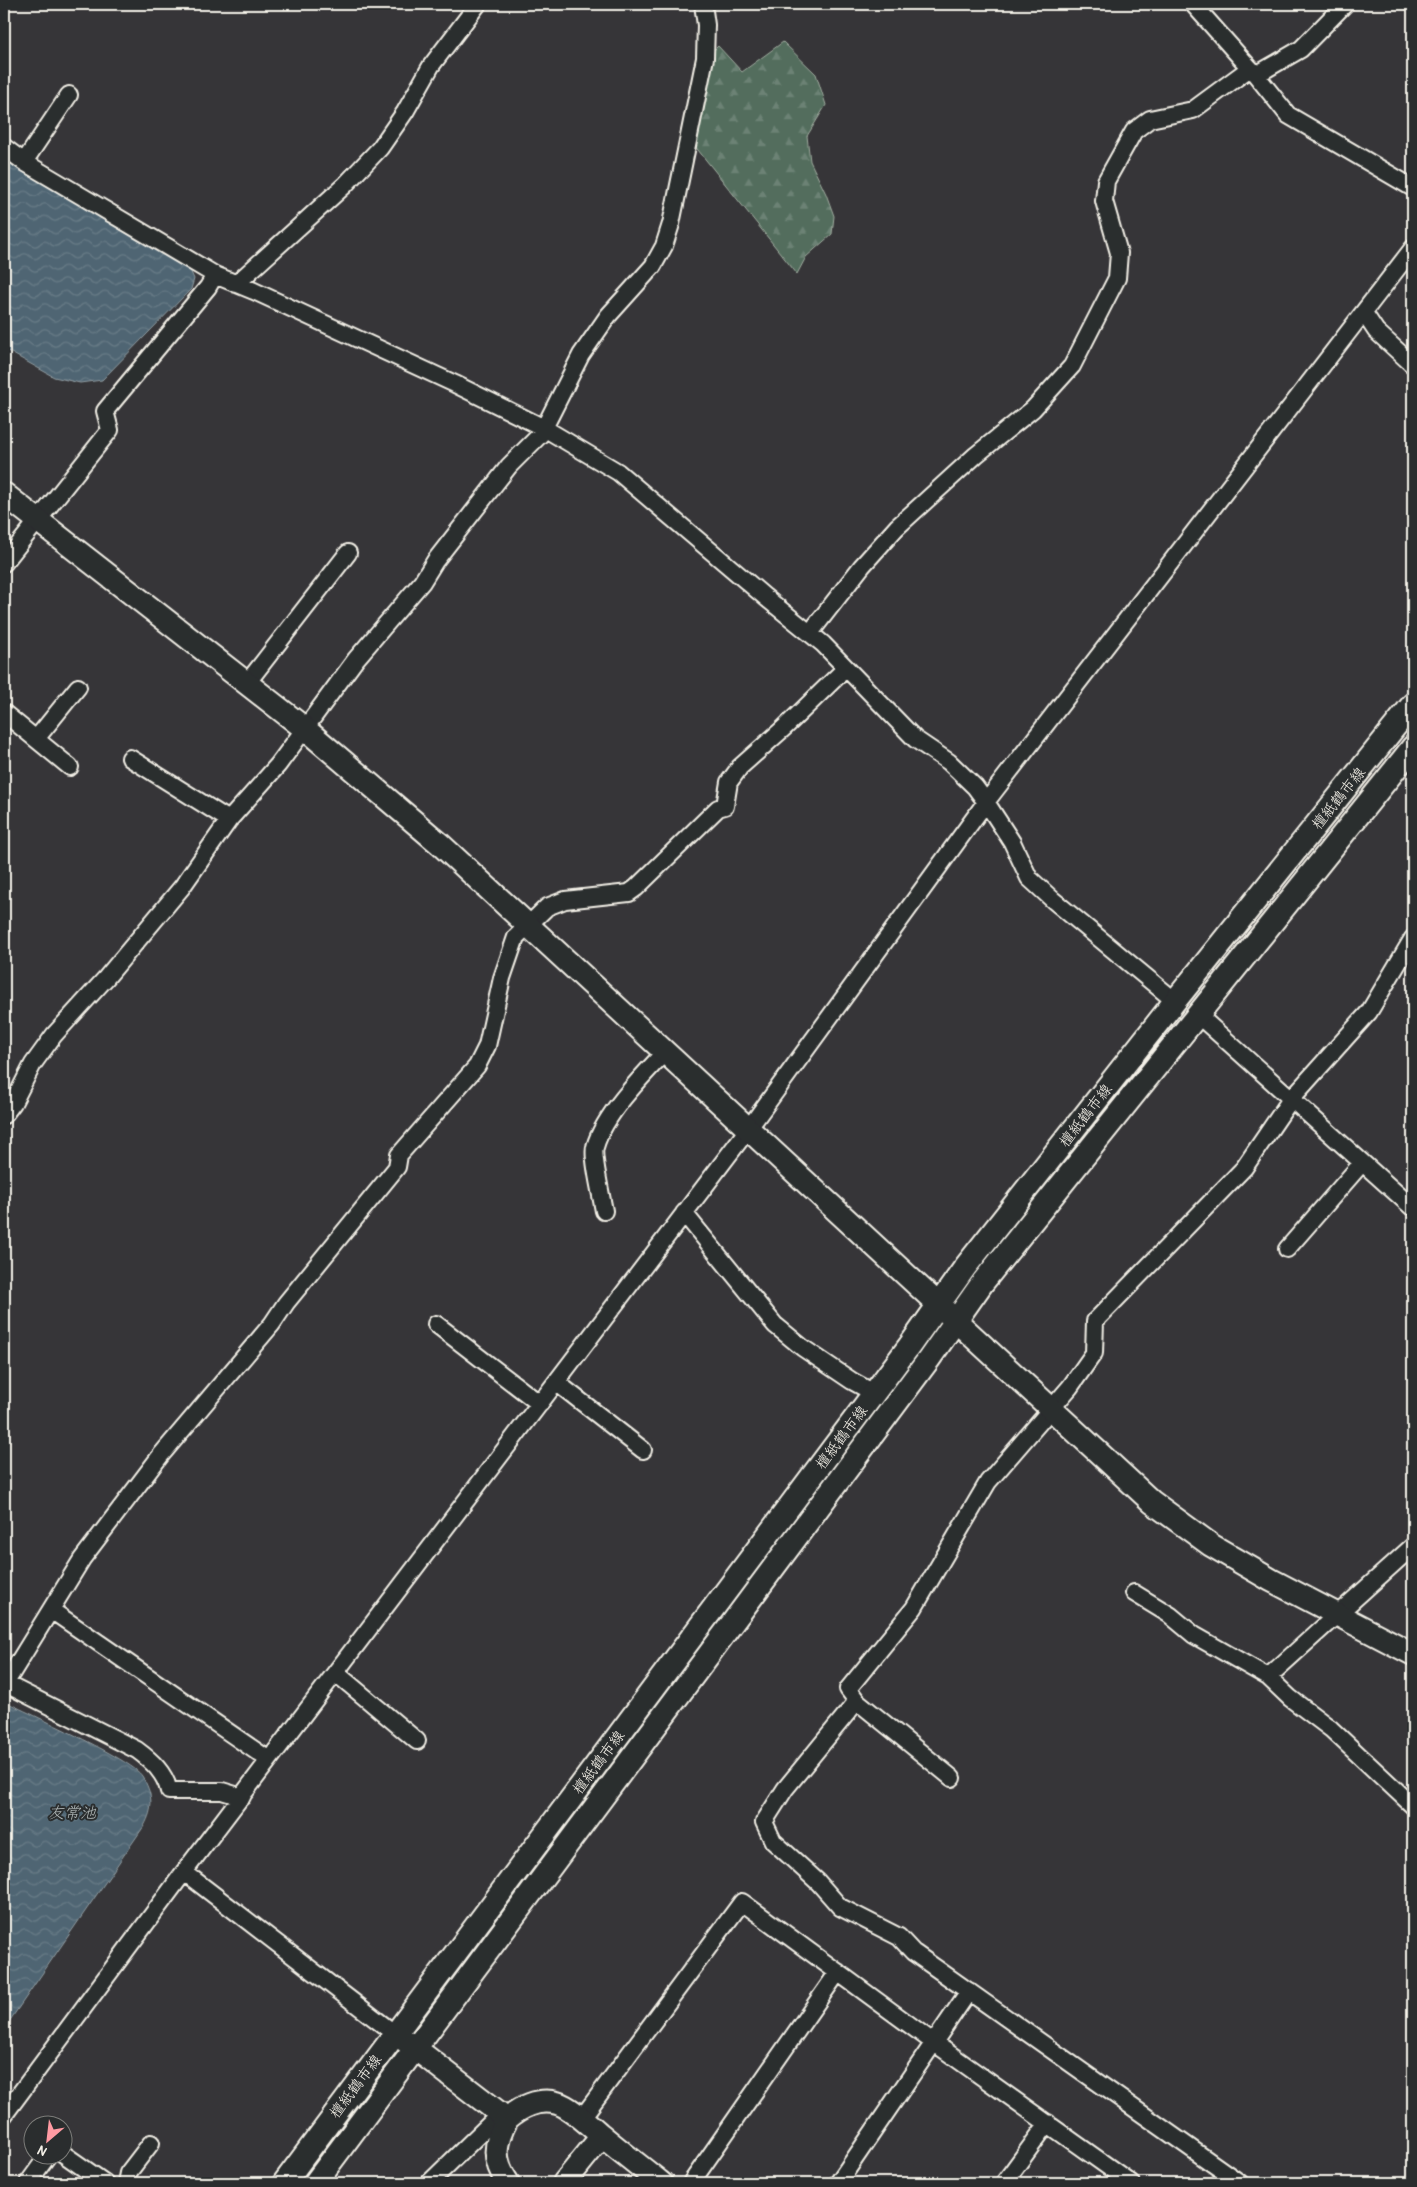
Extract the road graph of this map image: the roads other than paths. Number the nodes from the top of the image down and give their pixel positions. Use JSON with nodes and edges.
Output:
{"nodes":[{"id":1,"x":478,"y":4,"type":"edge"},
{"id":2,"x":703,"y":4,"type":"edge"},
{"id":3,"x":1194,"y":4,"type":"edge"},
{"id":4,"x":1345,"y":4,"type":"edge"},
{"id":5,"x":1253,"y":71,"type":"junction"},
{"id":6,"x":69,"y":95,"type":"dead end"},
{"id":7,"x":4,"y":147,"type":"edge"},
{"id":8,"x":24,"y":162,"type":"junction"},
{"id":9,"x":1413,"y":188,"type":"edge"},
{"id":10,"x":1413,"y":248,"type":"edge"},
{"id":11,"x":215,"y":275,"type":"junction"},
{"id":12,"x":236,"y":284,"type":"junction"},
{"id":13,"x":1364,"y":313,"type":"junction"},
{"id":14,"x":1413,"y":365,"type":"edge"},
{"id":15,"x":544,"y":428,"type":"junction"},
{"id":16,"x":4,"y":494,"type":"edge"},
{"id":17,"x":37,"y":520,"type":"junction"},
{"id":18,"x":348,"y":553,"type":"dead end"},
{"id":19,"x":4,"y":564,"type":"edge"},
{"id":20,"x":810,"y":633,"type":"junction"},
{"id":21,"x":846,"y":668,"type":"junction"},
{"id":22,"x":247,"y":683,"type":"junction"},
{"id":23,"x":78,"y":687,"type":"dead end"},
{"id":24,"x":1413,"y":704,"type":"edge"},
{"id":25,"x":4,"y":713,"type":"edge"},
{"id":26,"x":304,"y":728,"type":"junction"},
{"id":27,"x":36,"y":739,"type":"junction"},
{"id":28,"x":1413,"y":748,"type":"edge"},
{"id":29,"x":130,"y":758,"type":"dead end"},
{"id":30,"x":70,"y":767,"type":"dead end"},
{"id":31,"x":986,"y":802,"type":"junction"},
{"id":32,"x":229,"y":820,"type":"junction"},
{"id":33,"x":527,"y":926,"type":"junction"},
{"id":34,"x":1413,"y":938,"type":"edge"},
{"id":35,"x":1175,"y":1001,"type":"junction"},
{"id":36,"x":1198,"y":1015,"type":"junction"},
{"id":37,"x":665,"y":1052,"type":"junction"},
{"id":38,"x":1291,"y":1099,"type":"junction"},
{"id":39,"x":4,"y":1115,"type":"edge"},
{"id":40,"x":749,"y":1128,"type":"junction"},
{"id":41,"x":1362,"y":1163,"type":"junction"},
{"id":42,"x":1413,"y":1208,"type":"edge"},
{"id":43,"x":604,"y":1211,"type":"dead end"},
{"id":44,"x":684,"y":1213,"type":"junction"},
{"id":45,"x":1287,"y":1249,"type":"dead end"},
{"id":46,"x":938,"y":1305,"type":"junction"},
{"id":47,"x":956,"y":1322,"type":"junction"},
{"id":48,"x":436,"y":1324,"type":"dead end"},
{"id":49,"x":556,"y":1382,"type":"junction"},
{"id":50,"x":874,"y":1393,"type":"junction"},
{"id":51,"x":540,"y":1404,"type":"junction"},
{"id":52,"x":1050,"y":1409,"type":"junction"},
{"id":53,"x":643,"y":1450,"type":"dead end"},
{"id":54,"x":1413,"y":1546,"type":"edge"},
{"id":55,"x":1134,"y":1592,"type":"dead end"},
{"id":56,"x":51,"y":1610,"type":"junction"},
{"id":57,"x":1338,"y":1615,"type":"junction"},
{"id":58,"x":1413,"y":1654,"type":"edge"},
{"id":59,"x":336,"y":1673,"type":"junction"},
{"id":60,"x":1268,"y":1677,"type":"junction"},
{"id":61,"x":4,"y":1684,"type":"edge"},
{"id":62,"x":857,"y":1701,"type":"junction"},
{"id":63,"x":417,"y":1740,"type":"dead end"},
{"id":64,"x":269,"y":1760,"type":"junction"},
{"id":65,"x":952,"y":1778,"type":"dead end"},
{"id":66,"x":242,"y":1797,"type":"junction"},
{"id":67,"x":1413,"y":1806,"type":"edge"},
{"id":68,"x":184,"y":1872,"type":"junction"},
{"id":69,"x":838,"y":1972,"type":"junction"},
{"id":70,"x":970,"y":1990,"type":"junction"},
{"id":71,"x":395,"y":2034,"type":"junction"},
{"id":72,"x":932,"y":2042,"type":"junction"},
{"id":73,"x":416,"y":2048,"type":"junction"},
{"id":74,"x":4,"y":2115,"type":"edge"},
{"id":75,"x":503,"y":2116,"type":"junction"},
{"id":76,"x":581,"y":2119,"type":"junction"},
{"id":77,"x":1048,"y":2124,"type":"junction"},
{"id":78,"x":602,"y":2136,"type":"junction"},
{"id":79,"x":151,"y":2143,"type":"dead end"},
{"id":80,"x":72,"y":2160,"type":"edge"},
{"id":81,"x":42,"y":2164,"type":"edge"},
{"id":82,"x":28,"y":2183,"type":"edge"},
{"id":83,"x":105,"y":2183,"type":"edge"},
{"id":84,"x":126,"y":2183,"type":"edge"},
{"id":85,"x":284,"y":2183,"type":"edge"},
{"id":86,"x":315,"y":2183,"type":"edge"},
{"id":87,"x":429,"y":2183,"type":"edge"},
{"id":88,"x":508,"y":2183,"type":"edge"},
{"id":89,"x":564,"y":2183,"type":"edge"},
{"id":90,"x":661,"y":2183,"type":"edge"},
{"id":91,"x":691,"y":2183,"type":"edge"},
{"id":92,"x":838,"y":2183,"type":"edge"},
{"id":93,"x":1004,"y":2183,"type":"edge"},
{"id":94,"x":1131,"y":2183,"type":"edge"},
{"id":95,"x":1240,"y":2183,"type":"edge"}],
"edges":[{"from":1,"to":12,"type":"street"},
{"from":2,"to":15,"type":"street"},
{"from":3,"to":5,"type":"street"},
{"from":4,"to":5,"type":"street"},
{"from":5,"to":9,"type":"street"},
{"from":5,"to":20,"type":"street"},
{"from":6,"to":8,"type":"street"},
{"from":7,"to":8,"type":"street"},
{"from":8,"to":11,"type":"street"},
{"from":10,"to":13,"type":"street"},
{"from":11,"to":12,"type":"street"},
{"from":11,"to":17,"type":"street"},
{"from":12,"to":15,"type":"street"},
{"from":13,"to":14,"type":"street"},
{"from":13,"to":31,"type":"street"},
{"from":15,"to":20,"type":"street"},
{"from":15,"to":26,"type":"street"},
{"from":16,"to":17,"type":"main road"},
{"from":17,"to":19,"type":"street"},
{"from":17,"to":22,"type":"main road"},
{"from":18,"to":22,"type":"street"},
{"from":20,"to":21,"type":"street"},
{"from":21,"to":31,"type":"street"},
{"from":21,"to":33,"type":"street"},
{"from":22,"to":26,"type":"main road"},
{"from":23,"to":27,"type":"street"},
{"from":24,"to":35,"type":"main road","name":"檀紙鶴市線"},
{"from":25,"to":27,"type":"street"},
{"from":26,"to":32,"type":"street"},
{"from":26,"to":33,"type":"main road"},
{"from":27,"to":30,"type":"street"},
{"from":28,"to":36,"type":"main road","name":"檀紙鶴市線"},
{"from":29,"to":32,"type":"street"},
{"from":31,"to":35,"type":"street"},
{"from":31,"to":40,"type":"street"},
{"from":32,"to":39,"type":"street"},
{"from":33,"to":37,"type":"main road"},
{"from":33,"to":56,"type":"street"},
{"from":34,"to":38,"type":"street"},
{"from":35,"to":46,"type":"main road","name":"檀紙鶴市線"},
{"from":36,"to":38,"type":"street"},
{"from":36,"to":47,"type":"main road","name":"檀紙鶴市線"},
{"from":37,"to":40,"type":"main road"},
{"from":37,"to":43,"type":"street"},
{"from":38,"to":41,"type":"street"},
{"from":38,"to":52,"type":"street"},
{"from":40,"to":44,"type":"street"},
{"from":40,"to":46,"type":"main road"},
{"from":41,"to":42,"type":"street"},
{"from":41,"to":45,"type":"street"},
{"from":44,"to":49,"type":"street"},
{"from":44,"to":50,"type":"street"},
{"from":46,"to":47,"type":"main road"},
{"from":46,"to":50,"type":"main road","name":"檀紙鶴市線"},
{"from":47,"to":52,"type":"main road"},
{"from":47,"to":73,"type":"main road","name":"檀紙鶴市線"},
{"from":48,"to":51,"type":"street"},
{"from":49,"to":51,"type":"street"},
{"from":49,"to":53,"type":"street"},
{"from":50,"to":71,"type":"main road","name":"檀紙鶴市線"},
{"from":51,"to":59,"type":"street"},
{"from":52,"to":57,"type":"main road"},
{"from":52,"to":62,"type":"street"},
{"from":54,"to":57,"type":"street"},
{"from":55,"to":60,"type":"street"},
{"from":56,"to":61,"type":"street"},
{"from":56,"to":64,"type":"street"},
{"from":57,"to":58,"type":"main road"},
{"from":57,"to":60,"type":"street"},
{"from":59,"to":63,"type":"street"},
{"from":59,"to":64,"type":"street"},
{"from":60,"to":67,"type":"street"},
{"from":61,"to":66,"type":"street"},
{"from":62,"to":65,"type":"street"},
{"from":62,"to":70,"type":"street"},
{"from":64,"to":66,"type":"street"},
{"from":66,"to":68,"type":"street"},
{"from":68,"to":71,"type":"street"},
{"from":68,"to":74,"type":"street"},
{"from":69,"to":72,"type":"street"},
{"from":69,"to":76,"type":"street"},
{"from":69,"to":91,"type":"street"},
{"from":70,"to":72,"type":"street"},
{"from":70,"to":95,"type":"street"},
{"from":71,"to":73,"type":"main road"},
{"from":71,"to":85,"type":"main road","name":"檀紙鶴市線"},
{"from":72,"to":77,"type":"street"},
{"from":72,"to":92,"type":"street"},
{"from":73,"to":75,"type":"main road"},
{"from":73,"to":86,"type":"main road","name":"檀紙鶴市線"},
{"from":75,"to":76,"type":"main road"},
{"from":75,"to":87,"type":"street"},
{"from":75,"to":88,"type":"main road"},
{"from":76,"to":78,"type":"main road"},
{"from":77,"to":93,"type":"street"},
{"from":77,"to":94,"type":"street"},
{"from":78,"to":89,"type":"main road"},
{"from":78,"to":90,"type":"main road"},
{"from":79,"to":84,"type":"street"},
{"from":80,"to":83,"type":"street"},
{"from":81,"to":82,"type":"street"}]}
